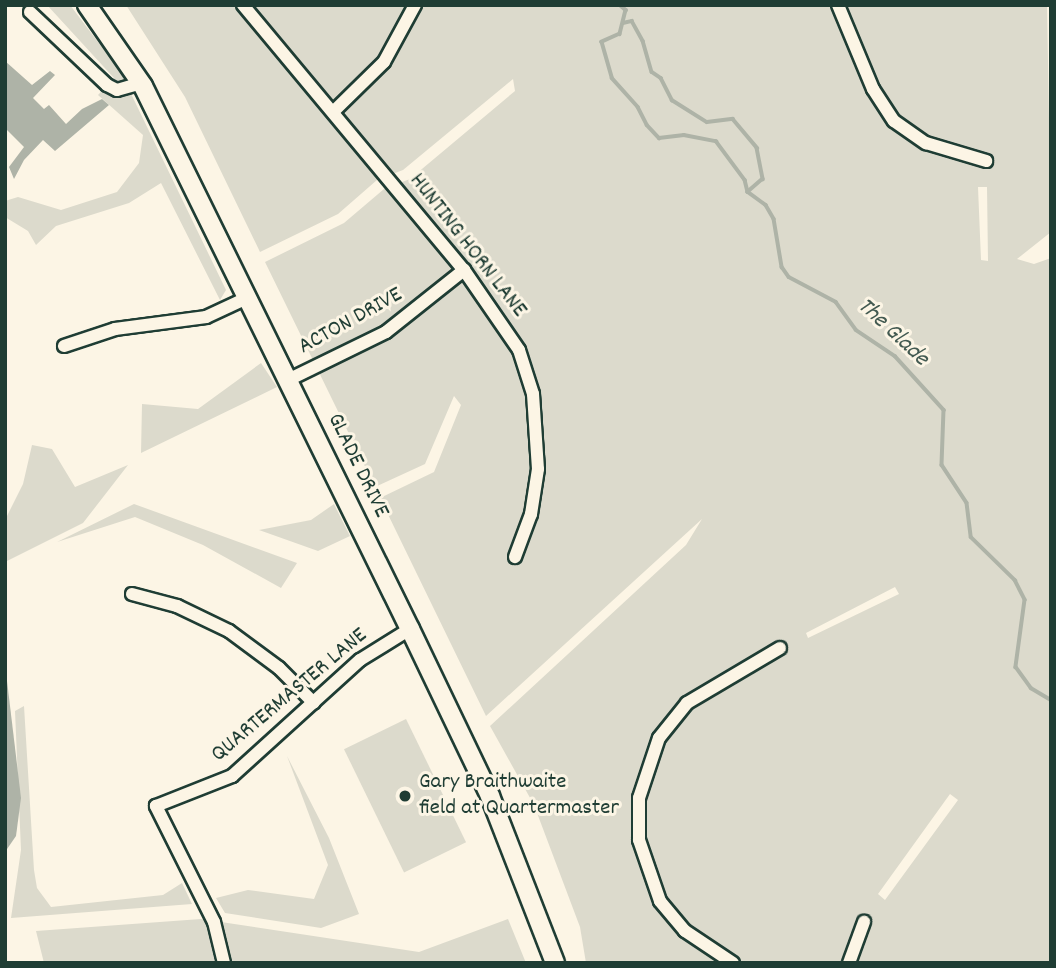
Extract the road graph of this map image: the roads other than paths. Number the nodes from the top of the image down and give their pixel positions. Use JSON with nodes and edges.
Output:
{"nodes":[{"id":1,"x":87,"y":5,"type":"edge"},
{"id":2,"x":243,"y":5,"type":"edge"},
{"id":3,"x":415,"y":5,"type":"edge"},
{"id":4,"x":838,"y":5,"type":"edge"},
{"id":5,"x":30,"y":12,"type":"dead end"},
{"id":6,"x":141,"y":83,"type":"junction"},
{"id":7,"x":333,"y":112,"type":"junction"},
{"id":8,"x":986,"y":162,"type":"dead end"},
{"id":9,"x":464,"y":270,"type":"junction"},
{"id":10,"x":247,"y":298,"type":"junction"},
{"id":11,"x":64,"y":346,"type":"dead end"},
{"id":12,"x":288,"y":380,"type":"junction"},
{"id":13,"x":515,"y":557,"type":"dead end"},
{"id":14,"x":132,"y":594,"type":"dead end"},
{"id":15,"x":410,"y":629,"type":"junction"},
{"id":16,"x":780,"y":648,"type":"dead end"},
{"id":17,"x":314,"y":703,"type":"junction"},
{"id":18,"x":864,"y":922,"type":"dead end"},
{"id":19,"x":224,"y":963,"type":"edge"},
{"id":20,"x":555,"y":963,"type":"edge"},
{"id":21,"x":733,"y":963,"type":"edge"},
{"id":22,"x":849,"y":963,"type":"edge"}],
"edges":[{"from":1,"to":6,"type":"street","name":"GLADE DRIVE"},
{"from":2,"to":7,"type":"street","name":"HUNTING HORN LANE"},
{"from":3,"to":7,"type":"street"},
{"from":4,"to":8,"type":"street"},
{"from":5,"to":6,"type":"street"},
{"from":6,"to":10,"type":"street","name":"GLADE DRIVE"},
{"from":7,"to":9,"type":"street","name":"HUNTING HORN LANE"},
{"from":9,"to":12,"type":"street","name":"ACTON DRIVE"},
{"from":9,"to":13,"type":"street","name":"HUNTING HORN LANE"},
{"from":10,"to":11,"type":"street"},
{"from":10,"to":12,"type":"street","name":"GLADE DRIVE"},
{"from":12,"to":15,"type":"street","name":"GLADE DRIVE"},
{"from":14,"to":17,"type":"street"},
{"from":15,"to":17,"type":"street","name":"QUARTERMASTER LANE"},
{"from":15,"to":20,"type":"street","name":"GLADE DRIVE"},
{"from":16,"to":21,"type":"street"},
{"from":17,"to":19,"type":"street","name":"QUARTERMASTER LANE"},
{"from":18,"to":22,"type":"street"}]}
